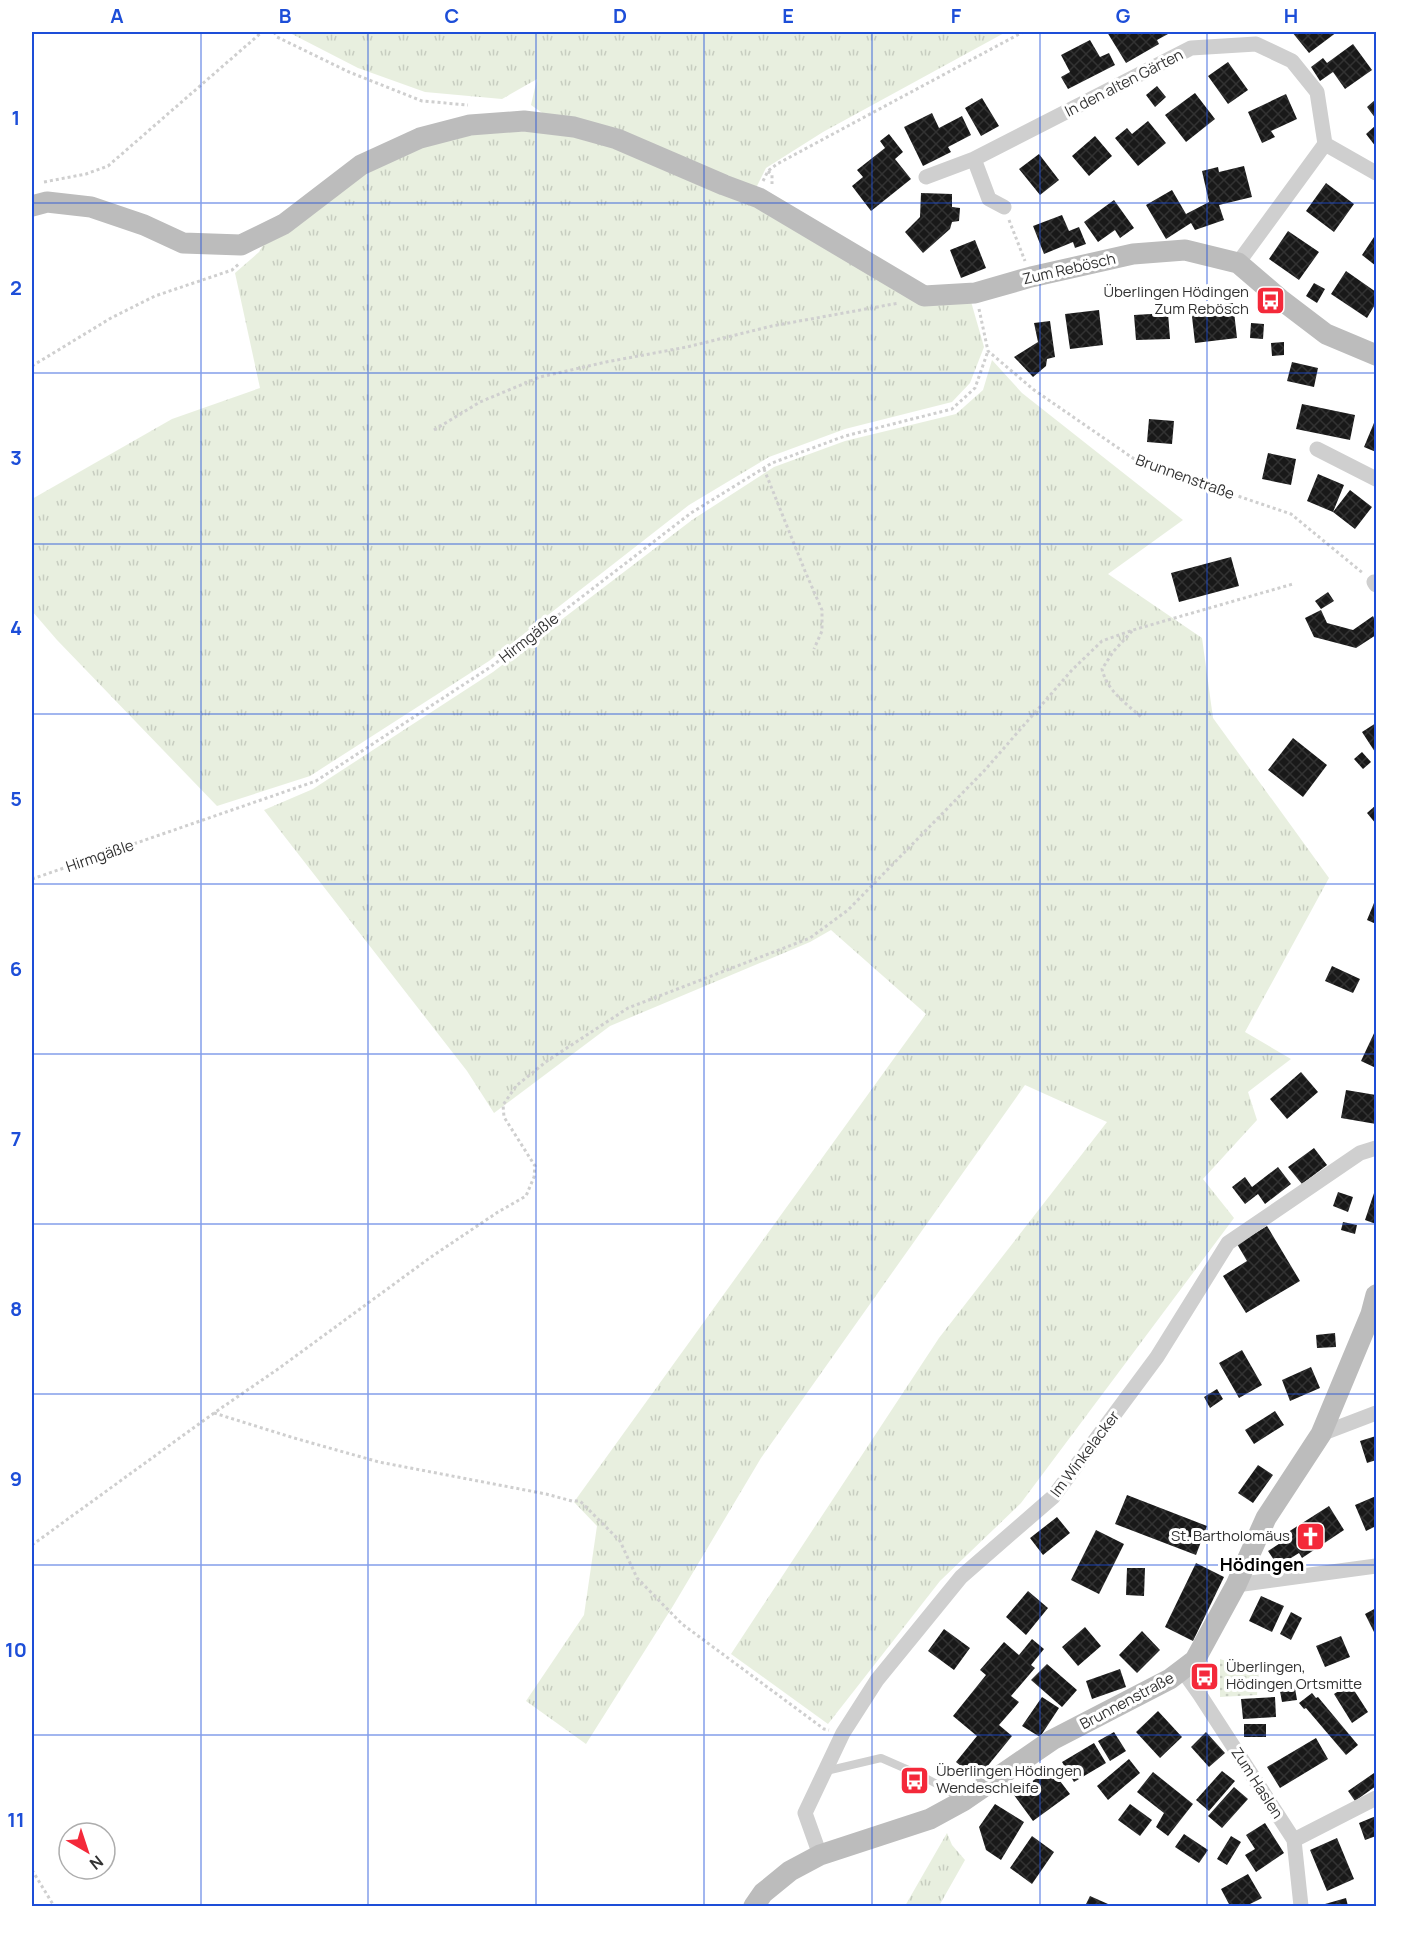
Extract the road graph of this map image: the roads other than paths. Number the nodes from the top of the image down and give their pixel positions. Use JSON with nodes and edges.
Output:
{"nodes":[{"id":1,"x":1325,"y":144,"type":"junction"},
{"id":2,"x":974,"y":159,"type":"junction"},
{"id":3,"x":1377,"y":173,"type":"edge"},
{"id":4,"x":926,"y":177,"type":"dead end"},
{"id":5,"x":32,"y":206,"type":"edge"},
{"id":6,"x":1004,"y":207,"type":"road end"},
{"id":7,"x":1238,"y":263,"type":"junction"},
{"id":8,"x":1377,"y":355,"type":"edge"},
{"id":9,"x":1317,"y":449,"type":"dead end"},
{"id":10,"x":1377,"y":479,"type":"edge"},
{"id":11,"x":1377,"y":1148,"type":"edge"},
{"id":12,"x":1377,"y":1295,"type":"edge"},
{"id":13,"x":1377,"y":1413,"type":"edge"},
{"id":14,"x":1322,"y":1434,"type":"junction"},
{"id":15,"x":1377,"y":1566,"type":"edge"},
{"id":16,"x":1236,"y":1585,"type":"junction"},
{"id":17,"x":1183,"y":1671,"type":"junction"},
{"id":18,"x":826,"y":1771,"type":"junction"},
{"id":19,"x":1377,"y":1798,"type":"edge"},
{"id":20,"x":963,"y":1801,"type":"junction"},
{"id":21,"x":1294,"y":1840,"type":"junction"},
{"id":22,"x":820,"y":1855,"type":"junction"},
{"id":23,"x":754,"y":1906,"type":"edge"},
{"id":24,"x":1301,"y":1906,"type":"edge"}],
"edges":[{"from":1,"to":2,"type":"street","name":"In den alten Gärten"},
{"from":1,"to":3,"type":"street"},
{"from":1,"to":7,"type":"street"},
{"from":2,"to":4,"type":"street","name":"In den alten Gärten"},
{"from":2,"to":6,"type":"street"},
{"from":5,"to":7,"type":"street","name":"Zum Rebösch"},
{"from":7,"to":8,"type":"street","name":"Zum Rebösch"},
{"from":9,"to":10,"type":"street"},
{"from":11,"to":18,"type":"street","name":"Im Winkelacker"},
{"from":12,"to":14,"type":"street","name":"Brunnenstraße"},
{"from":13,"to":14,"type":"street"},
{"from":14,"to":16,"type":"street","name":"Brunnenstraße"},
{"from":15,"to":16,"type":"street"},
{"from":16,"to":17,"type":"street","name":"Brunnenstraße"},
{"from":17,"to":20,"type":"street","name":"Brunnenstraße"},
{"from":17,"to":21,"type":"street","name":"Zum Haslen"},
{"from":18,"to":20,"type":"lane"},
{"from":18,"to":22,"type":"street","name":"Im Winkelacker"},
{"from":19,"to":21,"type":"street"},
{"from":20,"to":22,"type":"street","name":"Brunnenstraße"},
{"from":21,"to":24,"type":"street","name":"Zum Haslen"},
{"from":22,"to":23,"type":"street","name":"Brunnenstraße"}]}
